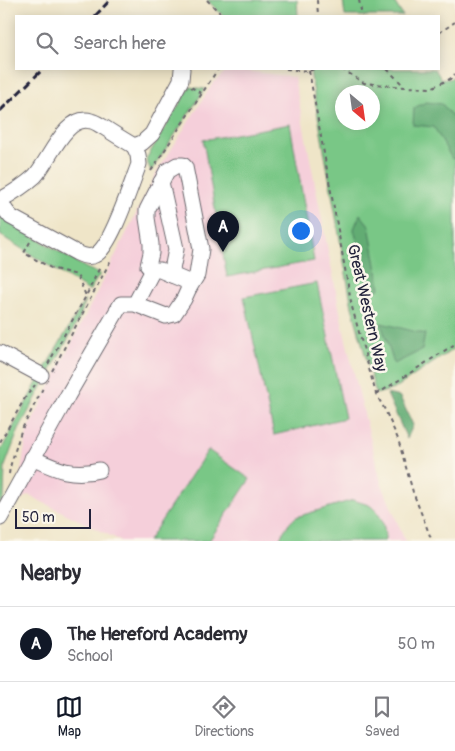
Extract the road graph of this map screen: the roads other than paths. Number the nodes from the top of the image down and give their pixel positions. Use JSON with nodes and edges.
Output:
{"nodes":[{"id":1,"x":182,"y":70,"type":"edge"},
{"id":2,"x":134,"y":146,"type":"junction"},
{"id":3,"x":161,"y":182,"type":"junction"},
{"id":4,"x":0,"y":200,"type":"edge"},
{"id":5,"x":153,"y":270,"type":"junction"},
{"id":6,"x":171,"y":275,"type":"junction"},
{"id":7,"x":189,"y":288,"type":"junction"},
{"id":8,"x":136,"y":304,"type":"junction"},
{"id":9,"x":0,"y":353,"type":"edge"},
{"id":10,"x":47,"y":376,"type":"road end"},
{"id":11,"x":32,"y":458,"type":"junction"},
{"id":12,"x":99,"y":470,"type":"dead end"},
{"id":13,"x":0,"y":518,"type":"edge"}],
"edges":[{"from":1,"to":2,"type":"street"},
{"from":2,"to":4,"type":"street"},
{"from":2,"to":4,"type":"street"},
{"from":3,"to":5,"type":"street"},
{"from":3,"to":6,"type":"street"},
{"from":3,"to":7,"type":"street"},
{"from":5,"to":6,"type":"street"},
{"from":5,"to":8,"type":"street"},
{"from":6,"to":7,"type":"street"},
{"from":7,"to":8,"type":"street"},
{"from":8,"to":11,"type":"street"},
{"from":9,"to":10,"type":"street"},
{"from":11,"to":12,"type":"street"},
{"from":11,"to":13,"type":"street"}]}
